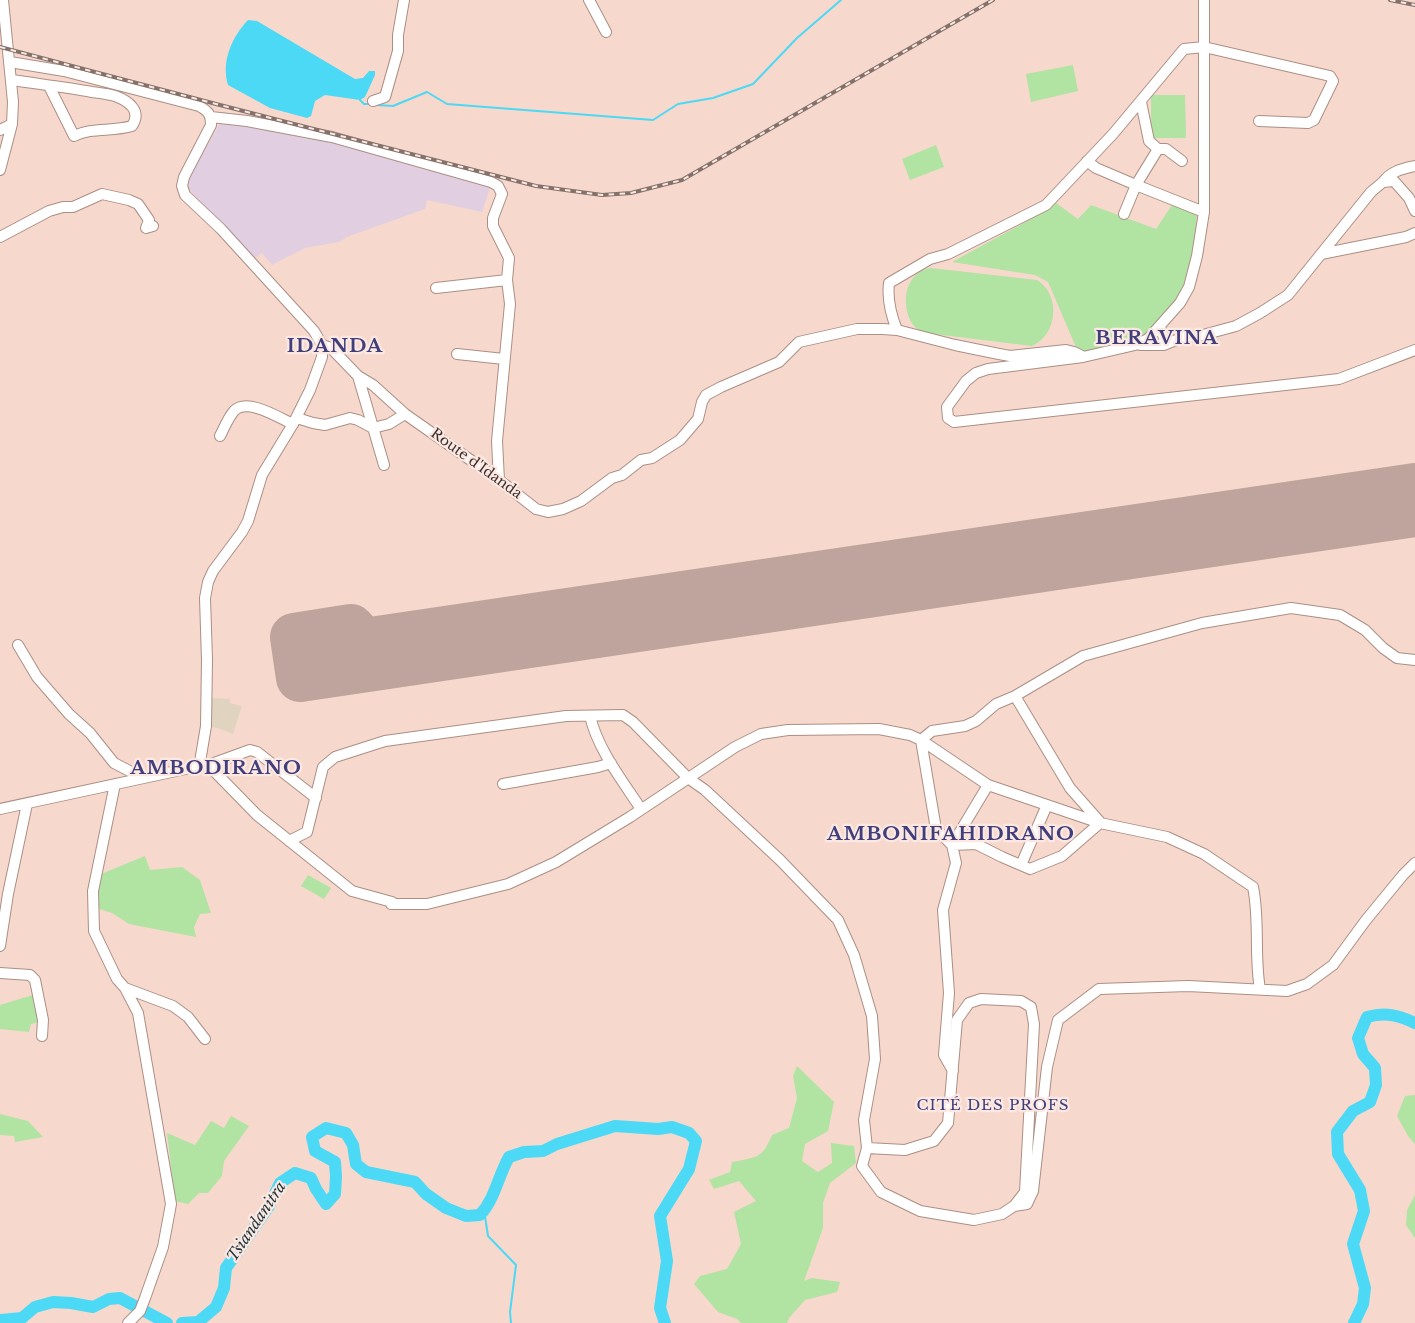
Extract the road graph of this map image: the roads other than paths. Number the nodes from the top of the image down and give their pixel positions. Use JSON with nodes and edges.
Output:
{"nodes":[{"id":1,"x":3,"y":0,"type":"edge"},
{"id":2,"x":404,"y":0,"type":"edge"},
{"id":3,"x":589,"y":0,"type":"edge"},
{"id":4,"x":1204,"y":0,"type":"edge"},
{"id":5,"x":606,"y":32,"type":"dead end"},
{"id":6,"x":1204,"y":47,"type":"junction"},
{"id":7,"x":10,"y":62,"type":"junction"},
{"id":8,"x":12,"y":80,"type":"junction"},
{"id":9,"x":49,"y":86,"type":"junction"},
{"id":10,"x":372,"y":101,"type":"dead end"},
{"id":11,"x":1141,"y":102,"type":"junction"},
{"id":12,"x":211,"y":117,"type":"junction"},
{"id":13,"x":1258,"y":121,"type":"dead end"},
{"id":14,"x":12,"y":124,"type":"junction"},
{"id":15,"x":0,"y":130,"type":"edge"},
{"id":16,"x":1158,"y":149,"type":"junction"},
{"id":17,"x":1087,"y":161,"type":"junction"},
{"id":18,"x":1182,"y":161,"type":"dead end"},
{"id":19,"x":1415,"y":166,"type":"edge"},
{"id":20,"x":0,"y":170,"type":"edge"},
{"id":21,"x":1383,"y":182,"type":"junction"},
{"id":22,"x":1136,"y":185,"type":"junction"},
{"id":23,"x":1415,"y":211,"type":"edge"},
{"id":24,"x":1204,"y":212,"type":"junction"},
{"id":25,"x":1124,"y":214,"type":"dead end"},
{"id":26,"x":153,"y":226,"type":"dead end"},
{"id":27,"x":1415,"y":232,"type":"edge"},
{"id":28,"x":0,"y":237,"type":"edge"},
{"id":29,"x":1321,"y":254,"type":"junction"},
{"id":30,"x":508,"y":280,"type":"junction"},
{"id":31,"x":436,"y":288,"type":"dead end"},
{"id":32,"x":1160,"y":327,"type":"junction"},
{"id":33,"x":897,"y":330,"type":"junction"},
{"id":34,"x":1170,"y":342,"type":"junction"},
{"id":35,"x":322,"y":345,"type":"junction"},
{"id":36,"x":1135,"y":345,"type":"junction"},
{"id":37,"x":1415,"y":350,"type":"edge"},
{"id":38,"x":457,"y":354,"type":"dead end"},
{"id":39,"x":1083,"y":357,"type":"junction"},
{"id":40,"x":504,"y":359,"type":"junction"},
{"id":41,"x":358,"y":376,"type":"junction"},
{"id":42,"x":405,"y":414,"type":"junction"},
{"id":43,"x":295,"y":421,"type":"junction"},
{"id":44,"x":373,"y":428,"type":"junction"},
{"id":45,"x":220,"y":436,"type":"dead end"},
{"id":46,"x":384,"y":465,"type":"dead end"},
{"id":47,"x":499,"y":480,"type":"junction"},
{"id":48,"x":18,"y":645,"type":"dead end"},
{"id":49,"x":1415,"y":660,"type":"edge"},
{"id":50,"x":1015,"y":696,"type":"junction"},
{"id":51,"x":590,"y":716,"type":"junction"},
{"id":52,"x":921,"y":740,"type":"junction"},
{"id":53,"x":611,"y":763,"type":"junction"},
{"id":54,"x":203,"y":764,"type":"junction"},
{"id":55,"x":144,"y":778,"type":"junction"},
{"id":56,"x":688,"y":778,"type":"junction"},
{"id":57,"x":115,"y":784,"type":"junction"},
{"id":58,"x":503,"y":784,"type":"dead end"},
{"id":59,"x":988,"y":785,"type":"junction"},
{"id":60,"x":316,"y":798,"type":"junction"},
{"id":61,"x":27,"y":804,"type":"junction"},
{"id":62,"x":1047,"y":805,"type":"junction"},
{"id":63,"x":0,"y":809,"type":"edge"},
{"id":64,"x":641,"y":809,"type":"junction"},
{"id":65,"x":1100,"y":823,"type":"junction"},
{"id":66,"x":289,"y":840,"type":"junction"},
{"id":67,"x":952,"y":845,"type":"junction"},
{"id":68,"x":1415,"y":864,"type":"edge"},
{"id":69,"x":1021,"y":865,"type":"junction"},
{"id":70,"x":0,"y":946,"type":"edge"},
{"id":71,"x":0,"y":973,"type":"edge"},
{"id":72,"x":125,"y":988,"type":"junction"},
{"id":73,"x":1260,"y":989,"type":"junction"},
{"id":74,"x":42,"y":1036,"type":"dead end"},
{"id":75,"x":205,"y":1039,"type":"dead end"},
{"id":76,"x":953,"y":1072,"type":"junction"},
{"id":77,"x":867,"y":1148,"type":"junction"},
{"id":78,"x":1014,"y":1206,"type":"junction"},
{"id":79,"x":128,"y":1323,"type":"edge"}],
"edges":[{"from":1,"to":7,"type":"street"},
{"from":2,"to":10,"type":"street"},
{"from":3,"to":5,"type":"street"},
{"from":4,"to":6,"type":"street"},
{"from":6,"to":11,"type":"street"},
{"from":6,"to":13,"type":"street"},
{"from":6,"to":24,"type":"street"},
{"from":7,"to":8,"type":"street"},
{"from":7,"to":12,"type":"street"},
{"from":8,"to":9,"type":"street"},
{"from":8,"to":14,"type":"street"},
{"from":9,"to":9,"type":"street"},
{"from":11,"to":16,"type":"street"},
{"from":11,"to":17,"type":"street"},
{"from":12,"to":30,"type":"street"},
{"from":12,"to":35,"type":"street","name":"Route d'Idanda"},
{"from":14,"to":15,"type":"street"},
{"from":14,"to":20,"type":"street"},
{"from":16,"to":18,"type":"street"},
{"from":16,"to":22,"type":"street"},
{"from":17,"to":22,"type":"street"},
{"from":17,"to":33,"type":"street"},
{"from":19,"to":21,"type":"street"},
{"from":21,"to":23,"type":"street"},
{"from":21,"to":29,"type":"street"},
{"from":22,"to":24,"type":"street"},
{"from":22,"to":25,"type":"street"},
{"from":24,"to":32,"type":"street"},
{"from":26,"to":28,"type":"street"},
{"from":27,"to":29,"type":"street"},
{"from":29,"to":34,"type":"street"},
{"from":30,"to":31,"type":"street"},
{"from":30,"to":40,"type":"street"},
{"from":32,"to":34,"type":"street"},
{"from":32,"to":36,"type":"street"},
{"from":33,"to":39,"type":"street","name":"Route d'Idanda"},
{"from":33,"to":47,"type":"street","name":"Route d'Idanda"},
{"from":34,"to":36,"type":"street"},
{"from":35,"to":41,"type":"street","name":"Route d'Idanda"},
{"from":35,"to":43,"type":"street"},
{"from":36,"to":39,"type":"street"},
{"from":37,"to":39,"type":"street"},
{"from":38,"to":40,"type":"street"},
{"from":40,"to":47,"type":"street"},
{"from":41,"to":42,"type":"street","name":"Route d'Idanda"},
{"from":41,"to":44,"type":"street"},
{"from":42,"to":44,"type":"street"},
{"from":42,"to":47,"type":"street","name":"Route d'Idanda"},
{"from":43,"to":44,"type":"street"},
{"from":43,"to":45,"type":"street"},
{"from":43,"to":54,"type":"street"},
{"from":44,"to":46,"type":"street"},
{"from":48,"to":55,"type":"street"},
{"from":49,"to":50,"type":"street"},
{"from":50,"to":52,"type":"street"},
{"from":50,"to":65,"type":"street"},
{"from":51,"to":53,"type":"street"},
{"from":51,"to":56,"type":"street"},
{"from":51,"to":60,"type":"street"},
{"from":52,"to":56,"type":"street"},
{"from":52,"to":59,"type":"street"},
{"from":52,"to":67,"type":"street"},
{"from":53,"to":58,"type":"street"},
{"from":53,"to":64,"type":"street"},
{"from":54,"to":55,"type":"street"},
{"from":54,"to":60,"type":"street"},
{"from":54,"to":66,"type":"street"},
{"from":55,"to":57,"type":"street"},
{"from":56,"to":64,"type":"street"},
{"from":56,"to":77,"type":"street"},
{"from":57,"to":61,"type":"street"},
{"from":57,"to":72,"type":"street"},
{"from":59,"to":62,"type":"street"},
{"from":59,"to":67,"type":"street"},
{"from":60,"to":66,"type":"street"},
{"from":61,"to":63,"type":"street"},
{"from":61,"to":70,"type":"street"},
{"from":62,"to":65,"type":"street"},
{"from":62,"to":69,"type":"street"},
{"from":64,"to":66,"type":"street"},
{"from":65,"to":69,"type":"street"},
{"from":65,"to":73,"type":"street"},
{"from":67,"to":69,"type":"street"},
{"from":67,"to":76,"type":"street"},
{"from":68,"to":73,"type":"street"},
{"from":71,"to":74,"type":"street"},
{"from":72,"to":75,"type":"street"},
{"from":72,"to":79,"type":"street"},
{"from":73,"to":78,"type":"street"},
{"from":76,"to":77,"type":"street"},
{"from":76,"to":78,"type":"street"},
{"from":77,"to":78,"type":"street"}]}
